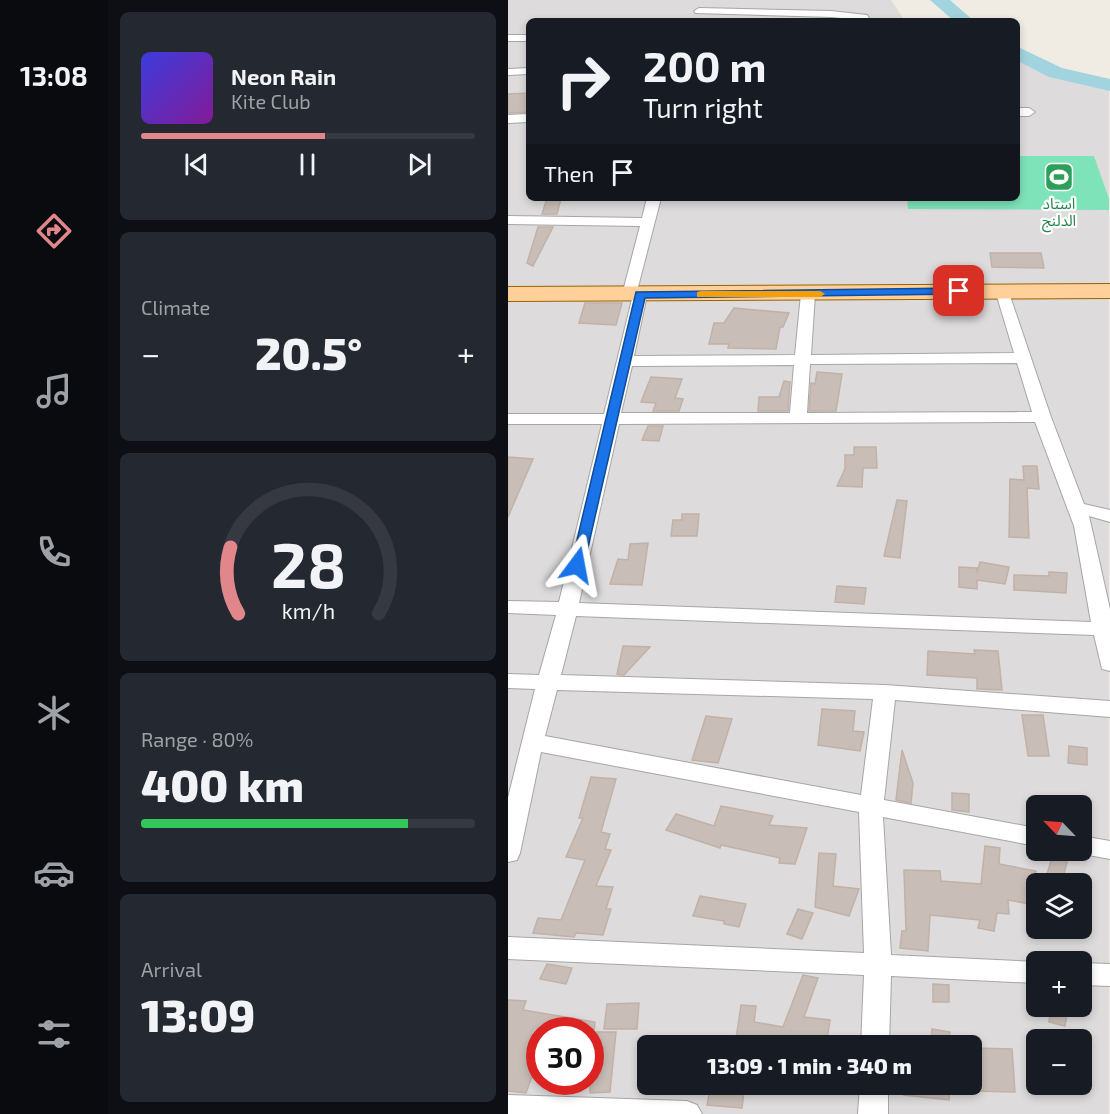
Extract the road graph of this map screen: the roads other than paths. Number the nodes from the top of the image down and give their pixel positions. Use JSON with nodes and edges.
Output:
{"nodes":[{"id":1,"x":703,"y":0,"type":"edge"},
{"id":2,"x":793,"y":0,"type":"edge"},
{"id":3,"x":697,"y":16,"type":"edge"},
{"id":4,"x":864,"y":16,"type":"edge"},
{"id":5,"x":790,"y":17,"type":"edge"},
{"id":6,"x":508,"y":38,"type":"edge"},
{"id":7,"x":526,"y":38,"type":"edge"},
{"id":8,"x":526,"y":71,"type":"edge"},
{"id":9,"x":508,"y":72,"type":"edge"},
{"id":10,"x":508,"y":118,"type":"edge"},
{"id":11,"x":526,"y":118,"type":"edge"},
{"id":12,"x":653,"y":201,"type":"edge"},
{"id":13,"x":508,"y":220,"type":"edge"},
{"id":14,"x":646,"y":222,"type":"junction"},
{"id":15,"x":1002,"y":290,"type":"junction"},
{"id":16,"x":1110,"y":291,"type":"edge"},
{"id":17,"x":508,"y":294,"type":"edge"},
{"id":18,"x":808,"y":294,"type":"junction"},
{"id":19,"x":635,"y":295,"type":"junction"},
{"id":20,"x":803,"y":358,"type":"junction"},
{"id":21,"x":1023,"y":358,"type":"junction"},
{"id":22,"x":624,"y":361,"type":"junction"},
{"id":23,"x":1042,"y":417,"type":"junction"},
{"id":24,"x":611,"y":418,"type":"junction"},
{"id":25,"x":798,"y":418,"type":"junction"},
{"id":26,"x":508,"y":419,"type":"edge"},
{"id":27,"x":1075,"y":507,"type":"junction"},
{"id":28,"x":1110,"y":516,"type":"edge"},
{"id":29,"x":508,"y":607,"type":"edge"},
{"id":30,"x":568,"y":607,"type":"junction"},
{"id":31,"x":1106,"y":629,"type":"edge"},
{"id":32,"x":1110,"y":664,"type":"edge"},
{"id":33,"x":508,"y":681,"type":"edge"},
{"id":34,"x":547,"y":682,"type":"junction"},
{"id":35,"x":884,"y":692,"type":"junction"},
{"id":36,"x":1110,"y":709,"type":"edge"},
{"id":37,"x":532,"y":742,"type":"junction"},
{"id":38,"x":871,"y":806,"type":"junction"},
{"id":39,"x":1026,"y":835,"type":"edge"},
{"id":40,"x":1092,"y":847,"type":"edge"},
{"id":41,"x":1110,"y":850,"type":"edge"},
{"id":42,"x":508,"y":853,"type":"edge"},
{"id":43,"x":508,"y":948,"type":"edge"},
{"id":44,"x":878,"y":964,"type":"junction"},
{"id":45,"x":1026,"y":971,"type":"edge"},
{"id":46,"x":1092,"y":974,"type":"edge"},
{"id":47,"x":1110,"y":975,"type":"edge"},
{"id":48,"x":875,"y":1035,"type":"edge"},
{"id":49,"x":874,"y":1095,"type":"edge"},
{"id":50,"x":508,"y":1108,"type":"edge"},
{"id":51,"x":687,"y":1114,"type":"edge"},
{"id":52,"x":873,"y":1114,"type":"edge"}],
"edges":[{"from":1,"to":3,"type":"street"},
{"from":2,"to":5,"type":"street"},
{"from":3,"to":5,"type":"street"},
{"from":4,"to":5,"type":"street"},
{"from":6,"to":7,"type":"street"},
{"from":8,"to":9,"type":"street"},
{"from":10,"to":11,"type":"street"},
{"from":12,"to":14,"type":"street"},
{"from":13,"to":14,"type":"street"},
{"from":14,"to":19,"type":"street"},
{"from":15,"to":16,"type":"main road"},
{"from":15,"to":18,"type":"main road"},
{"from":15,"to":21,"type":"street"},
{"from":17,"to":19,"type":"main road"},
{"from":18,"to":19,"type":"main road"},
{"from":18,"to":20,"type":"street"},
{"from":19,"to":22,"type":"street"},
{"from":20,"to":21,"type":"street"},
{"from":20,"to":22,"type":"street"},
{"from":20,"to":25,"type":"street"},
{"from":21,"to":23,"type":"street"},
{"from":22,"to":24,"type":"street"},
{"from":23,"to":25,"type":"street"},
{"from":23,"to":27,"type":"street"},
{"from":24,"to":25,"type":"street"},
{"from":24,"to":26,"type":"street"},
{"from":24,"to":30,"type":"street"},
{"from":27,"to":28,"type":"street"},
{"from":27,"to":31,"type":"street"},
{"from":29,"to":30,"type":"street"},
{"from":30,"to":31,"type":"street"},
{"from":30,"to":34,"type":"street"},
{"from":31,"to":32,"type":"street"},
{"from":33,"to":34,"type":"street"},
{"from":34,"to":35,"type":"street"},
{"from":34,"to":37,"type":"street"},
{"from":35,"to":36,"type":"street"},
{"from":35,"to":38,"type":"street"},
{"from":37,"to":38,"type":"street"},
{"from":37,"to":42,"type":"street"},
{"from":38,"to":39,"type":"street"},
{"from":38,"to":44,"type":"street"},
{"from":40,"to":41,"type":"street"},
{"from":43,"to":44,"type":"street"},
{"from":44,"to":45,"type":"street"},
{"from":44,"to":48,"type":"street"},
{"from":46,"to":47,"type":"street"},
{"from":49,"to":52,"type":"street"},
{"from":50,"to":51,"type":"street"}]}
